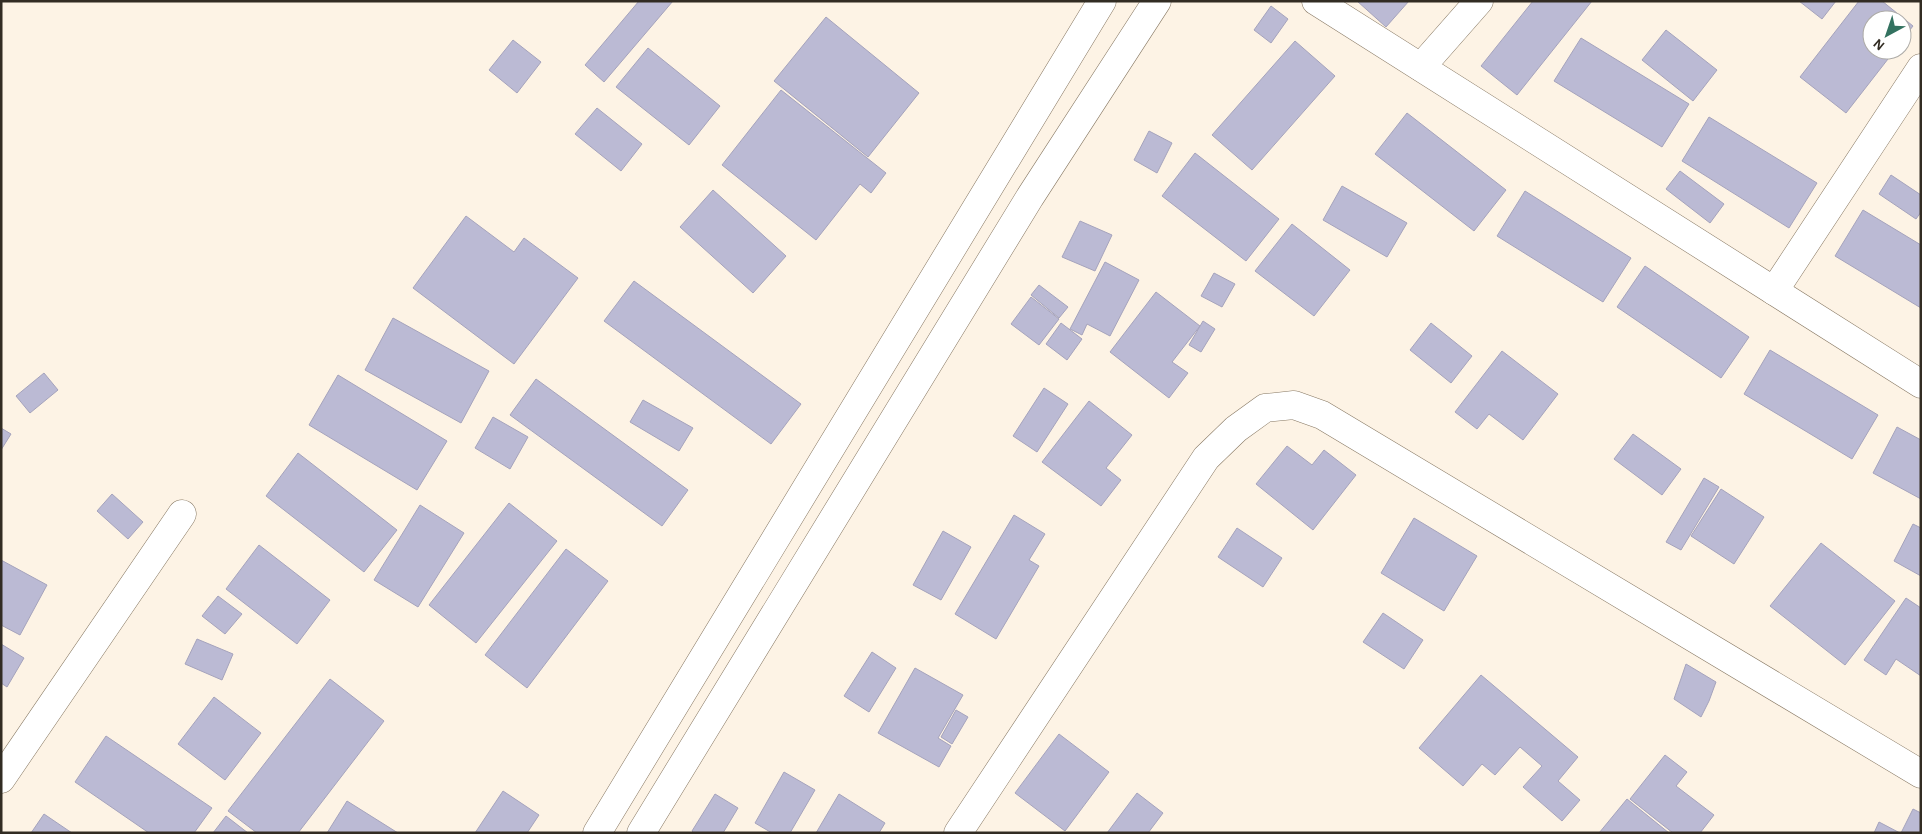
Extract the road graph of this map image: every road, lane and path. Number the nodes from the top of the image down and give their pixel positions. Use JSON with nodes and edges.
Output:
{"nodes":[{"id":1,"x":1102,"y":1,"type":"edge"},
{"id":2,"x":1157,"y":1,"type":"edge"},
{"id":3,"x":1316,"y":1,"type":"edge"},
{"id":4,"x":1479,"y":1,"type":"edge"},
{"id":5,"x":1421,"y":67,"type":"junction"},
{"id":6,"x":1921,"y":68,"type":"edge"},
{"id":7,"x":1774,"y":291,"type":"junction"},
{"id":8,"x":1921,"y":384,"type":"edge"},
{"id":9,"x":182,"y":514,"type":"dead end"},
{"id":10,"x":1921,"y":774,"type":"edge"},
{"id":11,"x":1,"y":779,"type":"edge"},
{"id":12,"x":597,"y":833,"type":"edge"},
{"id":13,"x":641,"y":833,"type":"edge"},
{"id":14,"x":958,"y":833,"type":"edge"}],
"edges":[{"from":1,"to":12,"type":"street"},
{"from":2,"to":13,"type":"street"},
{"from":3,"to":5,"type":"street"},
{"from":4,"to":5,"type":"street"},
{"from":5,"to":7,"type":"street"},
{"from":6,"to":7,"type":"street"},
{"from":7,"to":8,"type":"street"},
{"from":9,"to":11,"type":"street"},
{"from":10,"to":14,"type":"street"}]}
